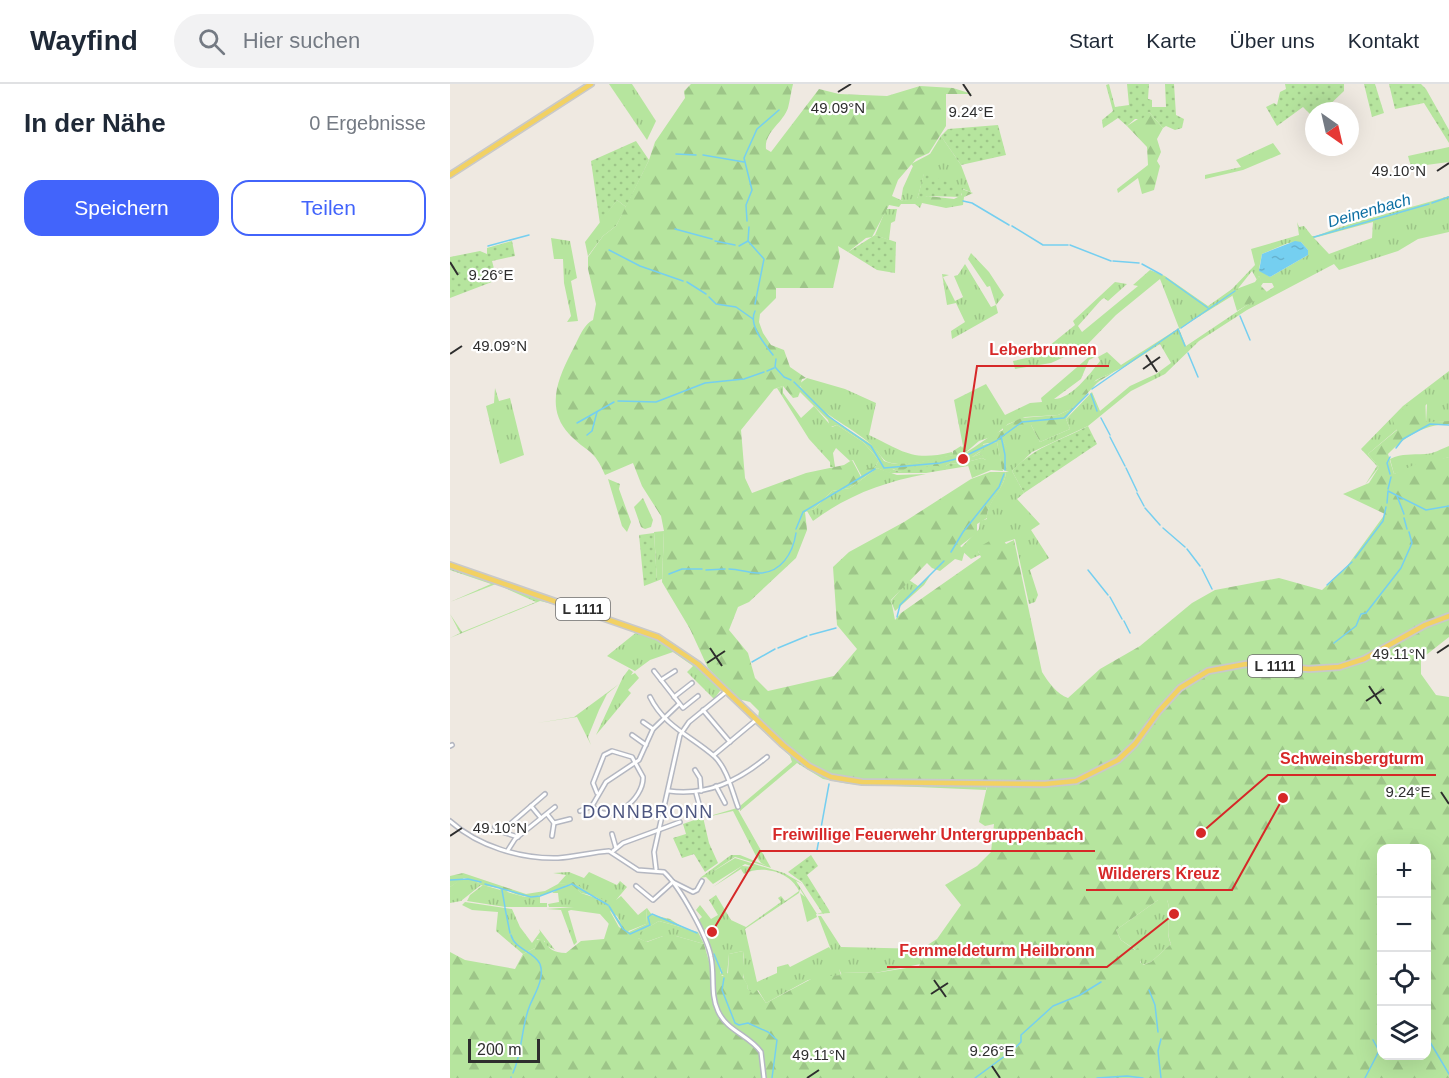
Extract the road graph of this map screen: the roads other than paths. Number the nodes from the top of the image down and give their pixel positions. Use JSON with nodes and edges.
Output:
{"nodes":[{"id":1,"x":591,"y":84,"type":"edge"},
{"id":2,"x":450,"y":175,"type":"edge"},
{"id":3,"x":450,"y":565,"type":"edge"},
{"id":4,"x":1449,"y":616,"type":"edge"},
{"id":5,"x":654,"y":671,"type":"dead end"},
{"id":6,"x":675,"y":671,"type":"dead end"},
{"id":7,"x":661,"y":680,"type":"junction"},
{"id":8,"x":692,"y":683,"type":"dead end"},
{"id":9,"x":727,"y":690,"type":"junction"},
{"id":10,"x":698,"y":696,"type":"dead end"},
{"id":11,"x":650,"y":697,"type":"dead end"},
{"id":12,"x":674,"y":697,"type":"junction"},
{"id":13,"x":679,"y":704,"type":"junction"},
{"id":14,"x":703,"y":710,"type":"junction"},
{"id":15,"x":662,"y":718,"type":"junction"},
{"id":16,"x":757,"y":719,"type":"junction"},
{"id":17,"x":643,"y":722,"type":"dead end"},
{"id":18,"x":653,"y":729,"type":"junction"},
{"id":19,"x":681,"y":732,"type":"junction"},
{"id":20,"x":632,"y":735,"type":"dead end"},
{"id":21,"x":729,"y":742,"type":"junction"},
{"id":22,"x":646,"y":745,"type":"junction"},
{"id":23,"x":714,"y":755,"type":"junction"},
{"id":24,"x":767,"y":757,"type":"dead end"},
{"id":25,"x":636,"y":762,"type":"junction"},
{"id":26,"x":695,"y":770,"type":"dead end"},
{"id":27,"x":729,"y":782,"type":"junction"},
{"id":28,"x":716,"y":786,"type":"junction"},
{"id":29,"x":669,"y":791,"type":"junction"},
{"id":30,"x":701,"y":791,"type":"junction"},
{"id":31,"x":597,"y":793,"type":"junction"},
{"id":32,"x":696,"y":793,"type":"junction"},
{"id":33,"x":544,"y":794,"type":"dead end"},
{"id":34,"x":725,"y":802,"type":"dead end"},
{"id":35,"x":531,"y":806,"type":"junction"},
{"id":36,"x":592,"y":806,"type":"junction"},
{"id":37,"x":555,"y":807,"type":"dead end"},
{"id":38,"x":738,"y":807,"type":"dead end"},
{"id":39,"x":580,"y":811,"type":"dead end"},
{"id":40,"x":547,"y":814,"type":"junction"},
{"id":41,"x":702,"y":814,"type":"dead end"},
{"id":42,"x":541,"y":818,"type":"junction"},
{"id":43,"x":570,"y":819,"type":"dead end"},
{"id":44,"x":450,"y":821,"type":"edge"},
{"id":45,"x":680,"y":822,"type":"dead end"},
{"id":46,"x":554,"y":823,"type":"junction"},
{"id":47,"x":495,"y":827,"type":"dead end"},
{"id":48,"x":659,"y":831,"type":"junction"},
{"id":49,"x":501,"y":832,"type":"junction"},
{"id":50,"x":612,"y":834,"type":"dead end"},
{"id":51,"x":552,"y":836,"type":"dead end"},
{"id":52,"x":519,"y":837,"type":"junction"},
{"id":53,"x":616,"y":848,"type":"junction"},
{"id":54,"x":508,"y":850,"type":"junction"},
{"id":55,"x":612,"y":851,"type":"junction"},
{"id":56,"x":656,"y":870,"type":"junction"},
{"id":57,"x":702,"y":881,"type":"dead end"},
{"id":58,"x":673,"y":882,"type":"junction"},
{"id":59,"x":636,"y":886,"type":"dead end"},
{"id":60,"x":764,"y":1078,"type":"edge"}],
"edges":[{"from":1,"to":2,"type":"main road"},
{"from":3,"to":9,"type":"main road","number":"L 1111"},
{"from":4,"to":16,"type":"main road","number":"L 1111"},
{"from":5,"to":7,"type":"street"},
{"from":6,"to":7,"type":"street"},
{"from":7,"to":12,"type":"street"},
{"from":8,"to":12,"type":"street"},
{"from":9,"to":14,"type":"street"},
{"from":9,"to":16,"type":"main road","number":"L 1111"},
{"from":10,"to":13,"type":"street"},
{"from":11,"to":15,"type":"street"},
{"from":12,"to":13,"type":"street"},
{"from":13,"to":15,"type":"street"},
{"from":14,"to":19,"type":"street"},
{"from":14,"to":21,"type":"street"},
{"from":15,"to":18,"type":"street"},
{"from":15,"to":19,"type":"street"},
{"from":16,"to":21,"type":"street"},
{"from":17,"to":18,"type":"street"},
{"from":18,"to":22,"type":"street"},
{"from":19,"to":23,"type":"street"},
{"from":19,"to":29,"type":"street"},
{"from":20,"to":22,"type":"street"},
{"from":21,"to":23,"type":"street"},
{"from":22,"to":25,"type":"street"},
{"from":23,"to":27,"type":"street"},
{"from":24,"to":27,"type":"street"},
{"from":25,"to":31,"type":"street"},
{"from":25,"to":31,"type":"street"},
{"from":25,"to":36,"type":"street"},
{"from":26,"to":30,"type":"street"},
{"from":27,"to":28,"type":"street"},
{"from":27,"to":38,"type":"street"},
{"from":28,"to":30,"type":"street"},
{"from":28,"to":34,"type":"street"},
{"from":29,"to":32,"type":"street"},
{"from":29,"to":48,"type":"street"},
{"from":30,"to":32,"type":"street"},
{"from":31,"to":36,"type":"street"},
{"from":32,"to":41,"type":"street"},
{"from":33,"to":35,"type":"street"},
{"from":35,"to":42,"type":"street"},
{"from":35,"to":49,"type":"street"},
{"from":36,"to":39,"type":"street"},
{"from":37,"to":40,"type":"street"},
{"from":40,"to":42,"type":"street"},
{"from":40,"to":46,"type":"street"},
{"from":42,"to":52,"type":"street"},
{"from":43,"to":46,"type":"street"},
{"from":44,"to":54,"type":"street"},
{"from":45,"to":48,"type":"street"},
{"from":46,"to":51,"type":"street"},
{"from":47,"to":49,"type":"street"},
{"from":48,"to":53,"type":"street"},
{"from":48,"to":56,"type":"street"},
{"from":49,"to":52,"type":"street"},
{"from":50,"to":53,"type":"street"},
{"from":52,"to":54,"type":"street"},
{"from":53,"to":55,"type":"street"},
{"from":54,"to":55,"type":"street"},
{"from":55,"to":56,"type":"street"},
{"from":56,"to":58,"type":"street"},
{"from":57,"to":58,"type":"street"},
{"from":58,"to":59,"type":"street"},
{"from":58,"to":60,"type":"street"}]}
